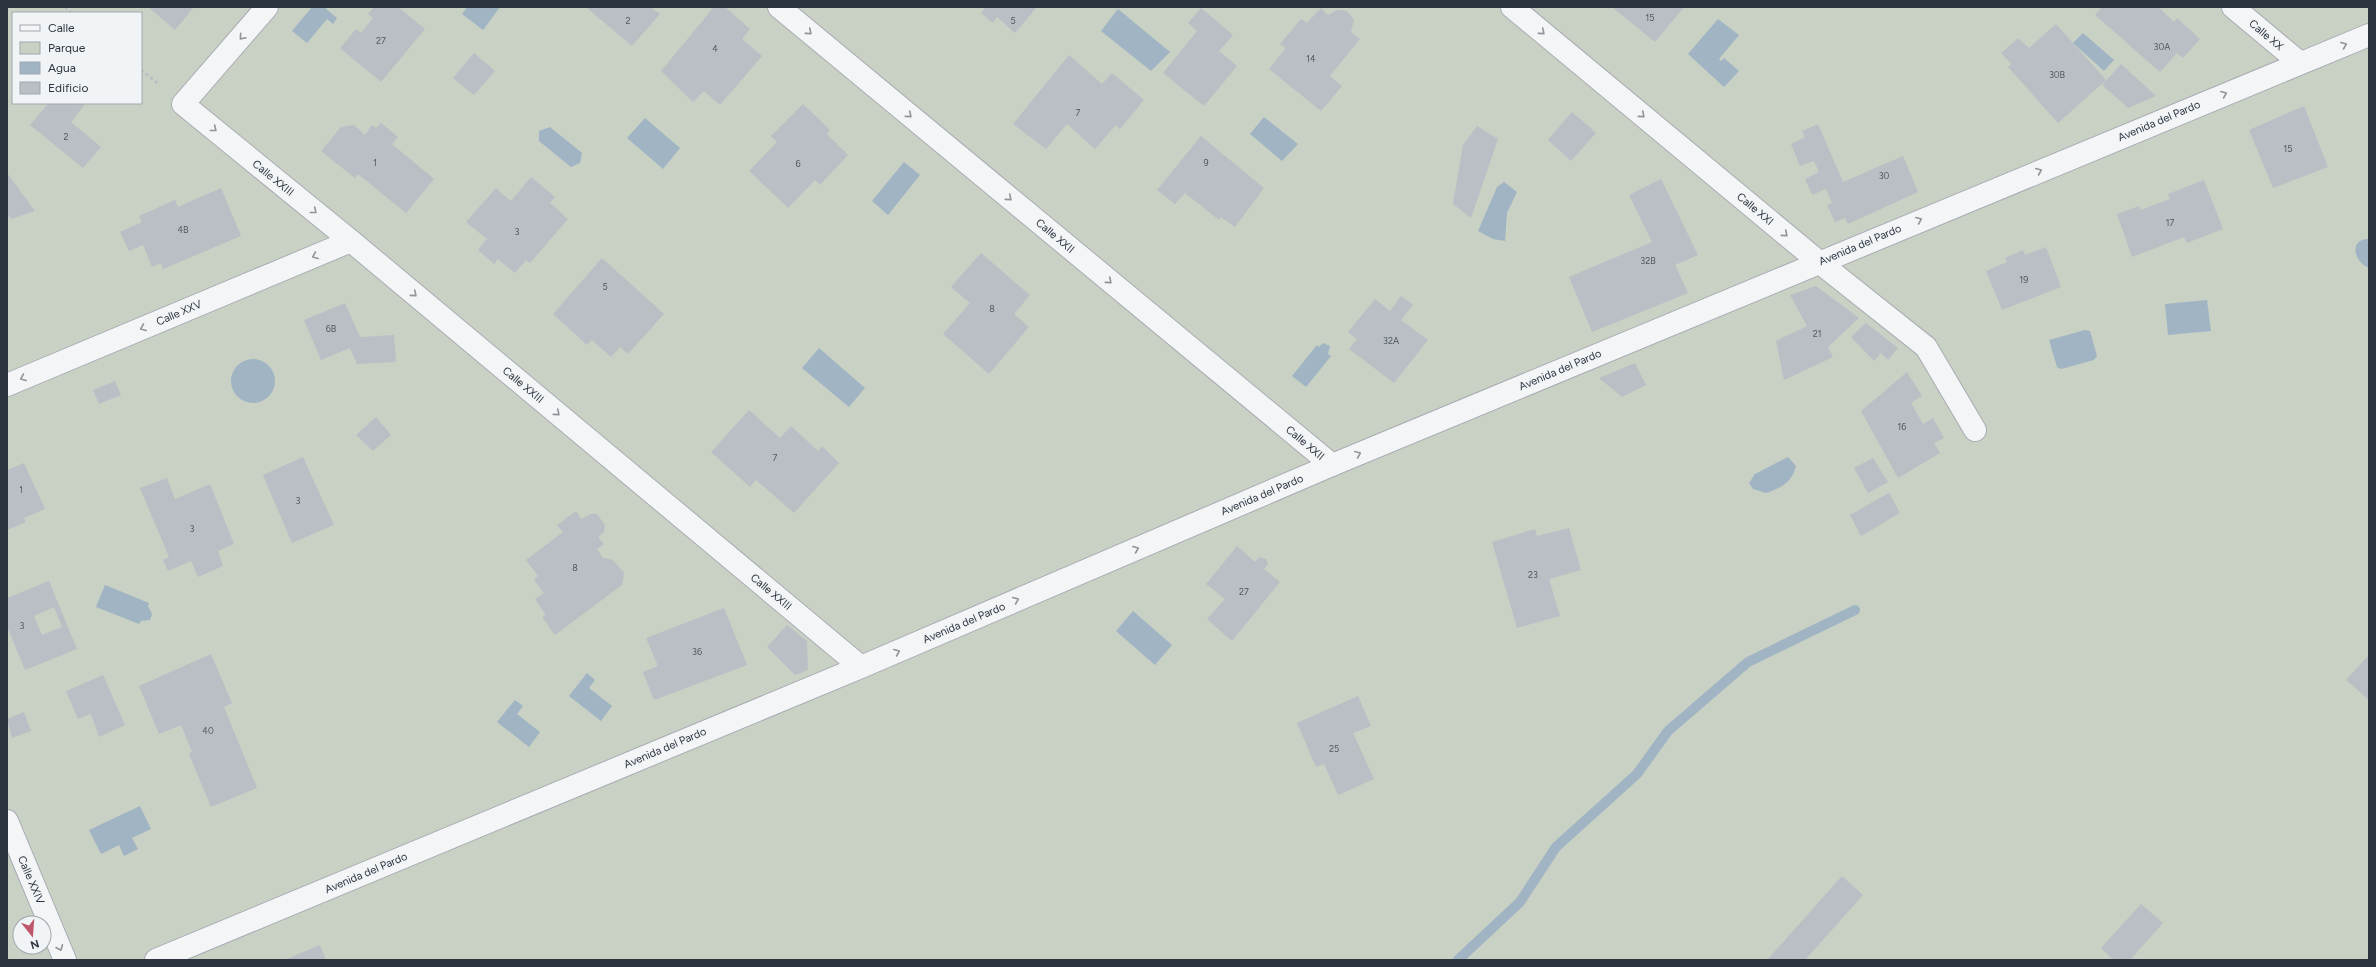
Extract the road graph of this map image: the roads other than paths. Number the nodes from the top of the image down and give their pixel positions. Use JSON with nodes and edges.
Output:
{"nodes":[{"id":1,"x":267,"y":7,"type":"edge"},
{"id":2,"x":779,"y":7,"type":"edge"},
{"id":3,"x":1512,"y":7,"type":"edge"},
{"id":4,"x":2233,"y":7,"type":"edge"},
{"id":5,"x":2369,"y":35,"type":"edge"},
{"id":6,"x":2300,"y":63,"type":"junction"},
{"id":7,"x":351,"y":241,"type":"junction"},
{"id":8,"x":1819,"y":262,"type":"junction"},
{"id":9,"x":7,"y":385,"type":"edge"},
{"id":10,"x":1974,"y":430,"type":"dead end"},
{"id":11,"x":1332,"y":465,"type":"junction"},
{"id":12,"x":861,"y":667,"type":"junction"},
{"id":13,"x":7,"y":821,"type":"edge"},
{"id":14,"x":64,"y":960,"type":"edge"},
{"id":15,"x":156,"y":960,"type":"edge"}],
"edges":[{"from":1,"to":7,"type":"street","name":"Calle XXIII","one_way":true},
{"from":2,"to":11,"type":"street","name":"Calle XXII","one_way":true},
{"from":3,"to":8,"type":"street","name":"Calle XXI","one_way":true},
{"from":4,"to":6,"type":"street","name":"Calle XX"},
{"from":6,"to":5,"type":"street","name":"Avenida del Pardo","one_way":true},
{"from":8,"to":6,"type":"street","name":"Avenida del Pardo","one_way":true},
{"from":7,"to":9,"type":"street","name":"Calle XXV","one_way":true},
{"from":7,"to":12,"type":"street","name":"Calle XXIII","one_way":true},
{"from":8,"to":10,"type":"street","name":"Calle XXI"},
{"from":11,"to":8,"type":"street","name":"Avenida del Pardo","one_way":true},
{"from":12,"to":11,"type":"street","name":"Avenida del Pardo","one_way":true},
{"from":12,"to":15,"type":"street","name":"Avenida del Pardo"},
{"from":13,"to":14,"type":"street","name":"Calle XXIV","one_way":true}]}
